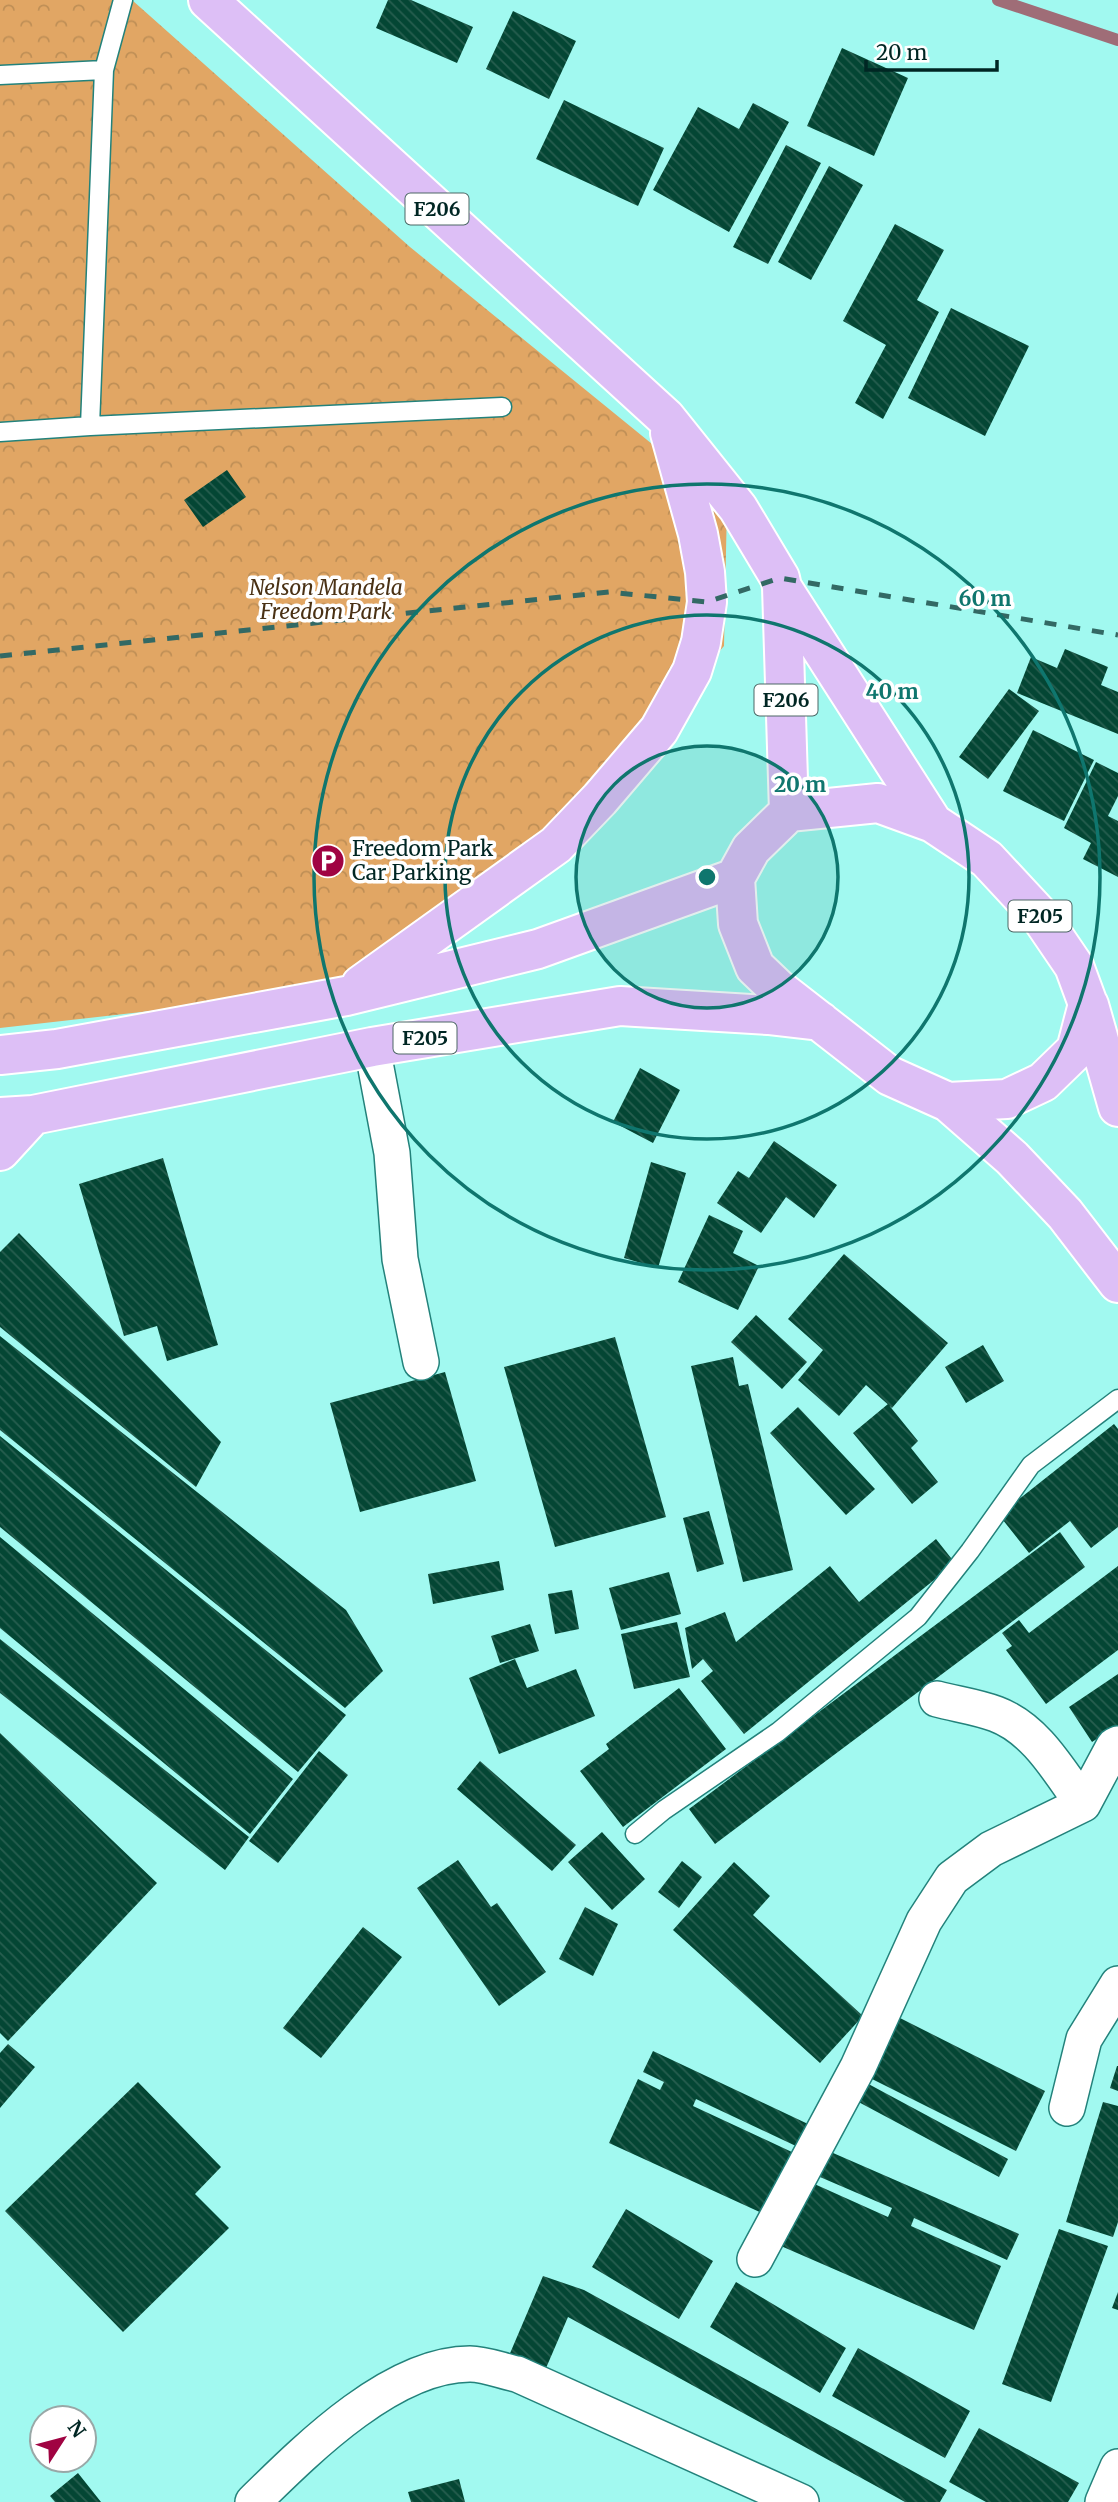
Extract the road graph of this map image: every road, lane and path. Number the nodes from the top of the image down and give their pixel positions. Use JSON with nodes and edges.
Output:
{"nodes":[{"id":1,"x":123,"y":0,"type":"edge"},
{"id":2,"x":208,"y":0,"type":"edge"},
{"id":3,"x":104,"y":70,"type":"junction"},
{"id":4,"x":0,"y":75,"type":"edge"},
{"id":5,"x":502,"y":407,"type":"dead end"},
{"id":6,"x":666,"y":418,"type":"junction"},
{"id":7,"x":90,"y":426,"type":"junction"},
{"id":8,"x":0,"y":432,"type":"edge"},
{"id":9,"x":782,"y":587,"type":"junction"},
{"id":10,"x":789,"y":812,"type":"junction"},
{"id":11,"x":933,"y":823,"type":"junction"},
{"id":12,"x":734,"y":878,"type":"junction"},
{"id":13,"x":346,"y":996,"type":"junction"},
{"id":14,"x":1088,"y":1004,"type":"junction"},
{"id":15,"x":822,"y":1021,"type":"junction"},
{"id":16,"x":372,"y":1047,"type":"junction"},
{"id":17,"x":0,"y":1055,"type":"edge"},
{"id":18,"x":948,"y":1102,"type":"junction"},
{"id":19,"x":1118,"y":1107,"type":"edge"},
{"id":20,"x":16,"y":1116,"type":"edge"},
{"id":21,"x":0,"y":1151,"type":"edge"},
{"id":22,"x":1118,"y":1283,"type":"edge"},
{"id":23,"x":421,"y":1362,"type":"dead end"},
{"id":24,"x":1118,"y":1399,"type":"edge"},
{"id":25,"x":937,"y":1699,"type":"dead end"},
{"id":26,"x":1117,"y":1748,"type":"edge"},
{"id":27,"x":1083,"y":1804,"type":"junction"},
{"id":28,"x":635,"y":1834,"type":"dead end"},
{"id":29,"x":1118,"y":1984,"type":"edge"},
{"id":30,"x":1067,"y":2108,"type":"dead end"},
{"id":31,"x":755,"y":2259,"type":"dead end"},
{"id":32,"x":1118,"y":2467,"type":"edge"},
{"id":33,"x":253,"y":2502,"type":"edge"},
{"id":34,"x":801,"y":2502,"type":"edge"},
{"id":35,"x":1103,"y":2502,"type":"edge"}],
"edges":[{"from":1,"to":3,"type":"lane"},
{"from":2,"to":6,"type":"main road","number":"F206"},
{"from":3,"to":4,"type":"lane"},
{"from":3,"to":7,"type":"lane"},
{"from":5,"to":7,"type":"lane"},
{"from":6,"to":9,"type":"main road","number":"F206"},
{"from":6,"to":13,"type":"main road"},
{"from":7,"to":8,"type":"lane"},
{"from":9,"to":10,"type":"main road","number":"F206"},
{"from":9,"to":11,"type":"main road","number":"F206"},
{"from":10,"to":11,"type":"main road","number":"F205"},
{"from":10,"to":12,"type":"main road"},
{"from":11,"to":14,"type":"main road","number":"F205"},
{"from":12,"to":13,"type":"main road"},
{"from":12,"to":15,"type":"main road"},
{"from":13,"to":17,"type":"main road"},
{"from":14,"to":18,"type":"main road"},
{"from":14,"to":19,"type":"main road","number":"F205"},
{"from":15,"to":16,"type":"main road","number":"F205"},
{"from":15,"to":18,"type":"main road"},
{"from":16,"to":20,"type":"main road","number":"F205"},
{"from":16,"to":23,"type":"street"},
{"from":18,"to":22,"type":"main road"},
{"from":20,"to":21,"type":"main road"},
{"from":24,"to":28,"type":"lane"},
{"from":25,"to":27,"type":"street"},
{"from":26,"to":27,"type":"street"},
{"from":27,"to":31,"type":"street"},
{"from":29,"to":30,"type":"street"},
{"from":32,"to":35,"type":"street"},
{"from":33,"to":34,"type":"street"}]}
